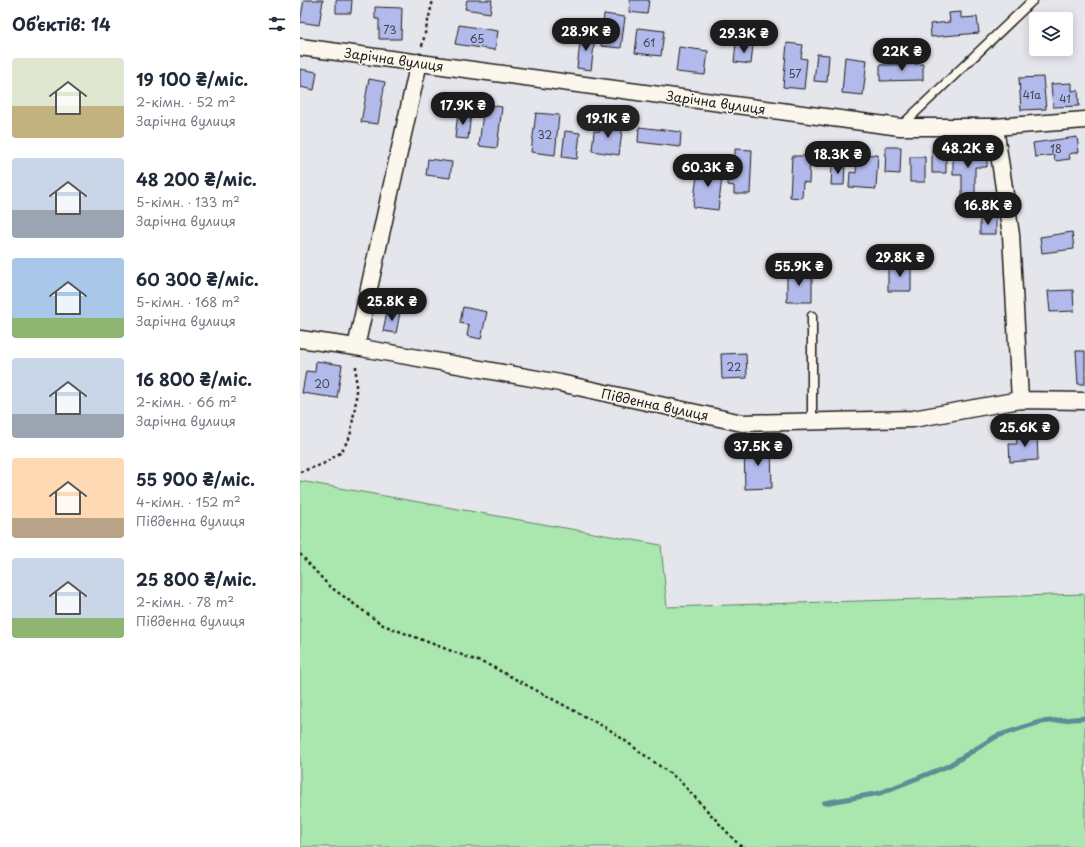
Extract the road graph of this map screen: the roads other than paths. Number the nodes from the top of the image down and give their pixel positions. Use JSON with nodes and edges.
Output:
{"nodes":[{"id":1,"x":1033,"y":0,"type":"edge"},
{"id":2,"x":300,"y":47,"type":"edge"},
{"id":3,"x":419,"y":62,"type":"junction"},
{"id":4,"x":1085,"y":120,"type":"edge"},
{"id":5,"x":900,"y":127,"type":"junction"},
{"id":6,"x":995,"y":127,"type":"junction"},
{"id":7,"x":812,"y":316,"type":"dead end"},
{"id":8,"x":300,"y":339,"type":"edge"},
{"id":9,"x":356,"y":347,"type":"junction"},
{"id":10,"x":1020,"y":400,"type":"junction"},
{"id":11,"x":1085,"y":401,"type":"edge"},
{"id":12,"x":812,"y":422,"type":"junction"}],
"edges":[{"from":1,"to":5,"type":"lane"},
{"from":2,"to":3,"type":"street","name":"Зарічна вулиця"},
{"from":3,"to":5,"type":"street","name":"Зарічна вулиця"},
{"from":3,"to":9,"type":"street"},
{"from":4,"to":6,"type":"street","name":"Зарічна вулиця"},
{"from":5,"to":6,"type":"street","name":"Зарічна вулиця"},
{"from":6,"to":10,"type":"street"},
{"from":7,"to":12,"type":"lane"},
{"from":8,"to":9,"type":"street","name":"Південна вулиця"},
{"from":9,"to":12,"type":"street","name":"Південна вулиця"},
{"from":10,"to":11,"type":"street","name":"Південна вулиця"},
{"from":10,"to":12,"type":"street","name":"Південна вулиця"}]}
